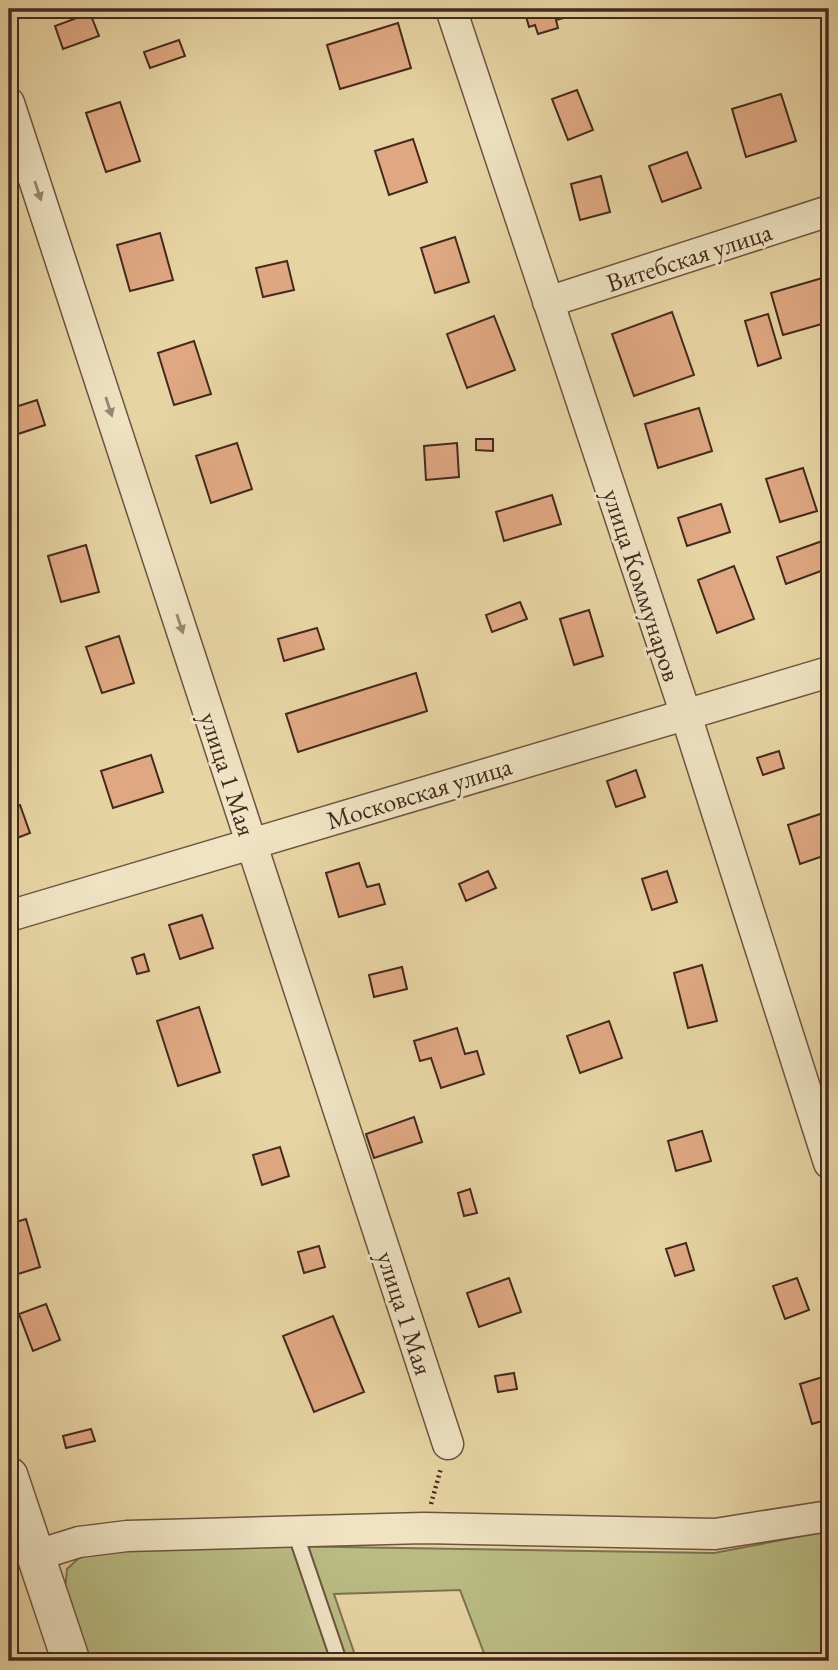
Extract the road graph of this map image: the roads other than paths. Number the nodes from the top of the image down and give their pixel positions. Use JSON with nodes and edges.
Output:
{"nodes":[{"id":1,"x":451,"y":9,"type":"edge"},
{"id":2,"x":9,"y":103,"type":"edge"},
{"id":3,"x":829,"y":211,"type":"edge"},
{"id":4,"x":548,"y":302,"type":"junction"},
{"id":5,"x":829,"y":672,"type":"edge"},
{"id":6,"x":685,"y":712,"type":"junction"},
{"id":7,"x":251,"y":844,"type":"junction"},
{"id":8,"x":9,"y":916,"type":"edge"},
{"id":9,"x":829,"y":1163,"type":"edge"},
{"id":10,"x":445,"y":1453,"type":"road end"},
{"id":11,"x":9,"y":1476,"type":"edge"},
{"id":12,"x":829,"y":1516,"type":"edge"},
{"id":13,"x":295,"y":1532,"type":"junction"},
{"id":14,"x":37,"y":1555,"type":"junction"},
{"id":15,"x":71,"y":1661,"type":"edge"},
{"id":16,"x":339,"y":1661,"type":"edge"}],
"edges":[{"from":1,"to":4,"type":"street","name":"улица Коммунаров"},
{"from":2,"to":7,"type":"street","name":"улица 1 Мая","one_way":true},
{"from":3,"to":4,"type":"street","name":"Витебская улица"},
{"from":4,"to":6,"type":"street","name":"улица Коммунаров"},
{"from":5,"to":6,"type":"street","name":"Московская улица"},
{"from":6,"to":7,"type":"street","name":"Московская улица"},
{"from":6,"to":9,"type":"street","name":"улица Коммунаров"},
{"from":7,"to":8,"type":"street","name":"Московская улица"},
{"from":7,"to":10,"type":"street","name":"улица 1 Мая"},
{"from":11,"to":14,"type":"street"},
{"from":12,"to":13,"type":"street"},
{"from":13,"to":14,"type":"street"},
{"from":13,"to":16,"type":"lane"},
{"from":14,"to":15,"type":"street"}]}
